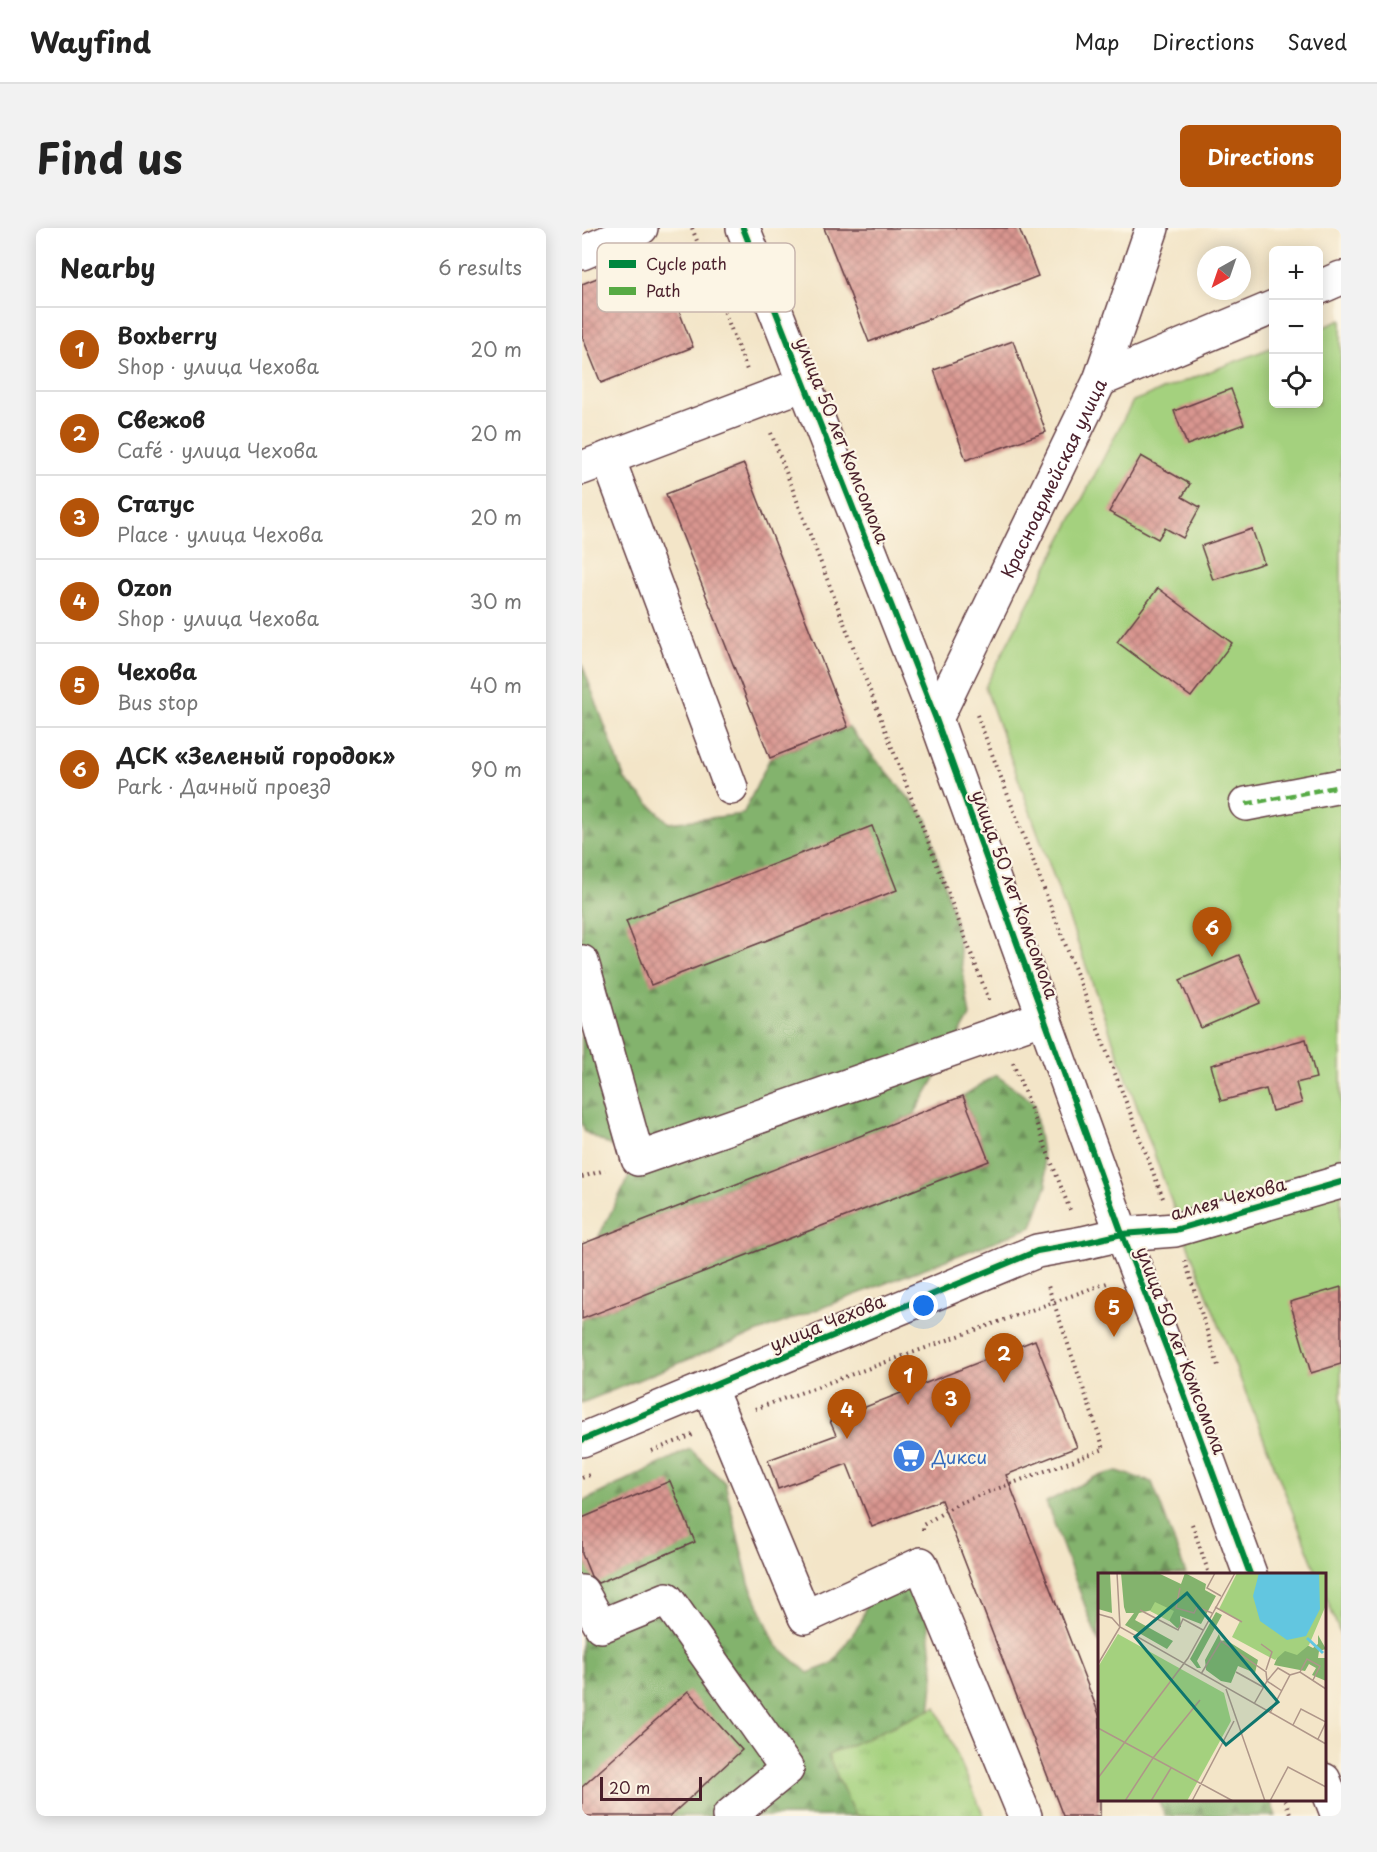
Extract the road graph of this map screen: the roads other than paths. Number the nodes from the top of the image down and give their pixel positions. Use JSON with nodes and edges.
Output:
{"nodes":[{"id":1,"x":641,"y":228,"type":"edge"},
{"id":2,"x":743,"y":228,"type":"edge"},
{"id":3,"x":1152,"y":228,"type":"edge"},
{"id":4,"x":606,"y":243,"type":"edge"},
{"id":5,"x":749,"y":243,"type":"edge"},
{"id":6,"x":597,"y":247,"type":"edge"},
{"id":7,"x":582,"y":253,"type":"edge"},
{"id":8,"x":1341,"y":278,"type":"edge"},
{"id":9,"x":1323,"y":286,"type":"edge"},
{"id":10,"x":1269,"y":309,"type":"edge"},
{"id":11,"x":776,"y":312,"type":"edge"},
{"id":12,"x":1100,"y":380,"type":"junction"},
{"id":13,"x":804,"y":384,"type":"junction"},
{"id":14,"x":595,"y":463,"type":"edge"},
{"id":15,"x":936,"y":718,"type":"junction"},
{"id":16,"x":1341,"y":786,"type":"edge"},
{"id":17,"x":731,"y":788,"type":"dead end"},
{"id":18,"x":1246,"y":804,"type":"dead end"},
{"id":19,"x":582,"y":962,"type":"edge"},
{"id":20,"x":1044,"y":1017,"type":"junction"},
{"id":21,"x":1341,"y":1182,"type":"edge"},
{"id":22,"x":1122,"y":1234,"type":"junction"},
{"id":23,"x":709,"y":1387,"type":"junction"},
{"id":24,"x":582,"y":1440,"type":"edge"},
{"id":25,"x":1249,"y":1573,"type":"edge"},
{"id":26,"x":582,"y":1592,"type":"edge"},
{"id":27,"x":592,"y":1633,"type":"edge"},
{"id":28,"x":1326,"y":1785,"type":"edge"},
{"id":29,"x":729,"y":1816,"type":"edge"},
{"id":30,"x":1025,"y":1816,"type":"edge"},
{"id":31,"x":1338,"y":1816,"type":"edge"}],
"edges":[{"from":1,"to":4,"type":"street"},
{"from":2,"to":5,"type":"street","name":"улица 50 лет Комсомола"},
{"from":3,"to":12,"type":"street","name":"Красноармейская улица"},
{"from":6,"to":7,"type":"street"},
{"from":8,"to":9,"type":"street"},
{"from":10,"to":12,"type":"street"},
{"from":11,"to":13,"type":"street","name":"улица 50 лет Комсомола"},
{"from":12,"to":15,"type":"street","name":"Красноармейская улица"},
{"from":13,"to":14,"type":"street"},
{"from":13,"to":15,"type":"street","name":"улица 50 лет Комсомола"},
{"from":14,"to":17,"type":"street"},
{"from":15,"to":20,"type":"street","name":"улица 50 лет Комсомола"},
{"from":16,"to":18,"type":"street"},
{"from":19,"to":20,"type":"street"},
{"from":20,"to":22,"type":"street","name":"улица 50 лет Комсомола"},
{"from":21,"to":22,"type":"street","name":"аллея Чехова"},
{"from":22,"to":23,"type":"street","name":"улица Чехова"},
{"from":22,"to":25,"type":"street","name":"улица 50 лет Комсомола"},
{"from":23,"to":24,"type":"street","name":"улица Чехова"},
{"from":23,"to":30,"type":"street"},
{"from":26,"to":27,"type":"street"},
{"from":27,"to":29,"type":"street"},
{"from":28,"to":31,"type":"street"}]}
